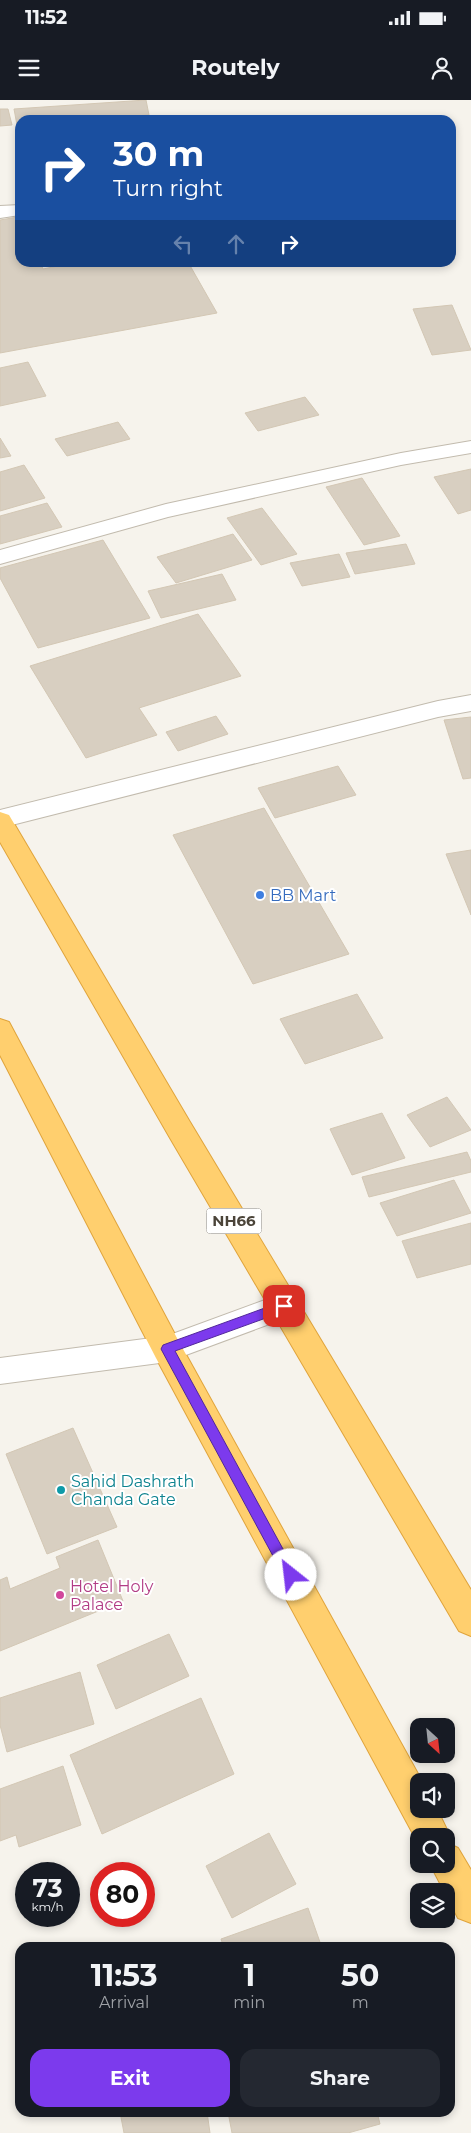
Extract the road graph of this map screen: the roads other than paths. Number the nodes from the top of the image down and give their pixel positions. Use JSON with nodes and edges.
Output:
{"nodes":[{"id":1,"x":15,"y":210,"type":"edge"},
{"id":2,"x":0,"y":212,"type":"edge"},
{"id":3,"x":471,"y":447,"type":"edge"},
{"id":4,"x":0,"y":557,"type":"edge"},
{"id":5,"x":471,"y":703,"type":"edge"},
{"id":6,"x":0,"y":820,"type":"edge"},
{"id":7,"x":0,"y":1029,"type":"edge"},
{"id":8,"x":284,"y":1306,"type":"junction"},
{"id":9,"x":167,"y":1349,"type":"junction"},
{"id":10,"x":0,"y":1370,"type":"edge"},
{"id":11,"x":471,"y":1620,"type":"edge"},
{"id":12,"x":429,"y":1828,"type":"edge"},
{"id":13,"x":453,"y":1873,"type":"edge"},
{"id":14,"x":471,"y":1905,"type":"edge"}],
"edges":[{"from":1,"to":2,"type":"street"},
{"from":3,"to":4,"type":"street"},
{"from":5,"to":6,"type":"street"},
{"from":6,"to":8,"type":"highway","number":"NH66"},
{"from":7,"to":9,"type":"highway"},
{"from":8,"to":9,"type":"street"},
{"from":8,"to":11,"type":"highway","number":"NH66"},
{"from":9,"to":10,"type":"street"},
{"from":9,"to":12,"type":"highway"},
{"from":13,"to":14,"type":"highway"}]}
